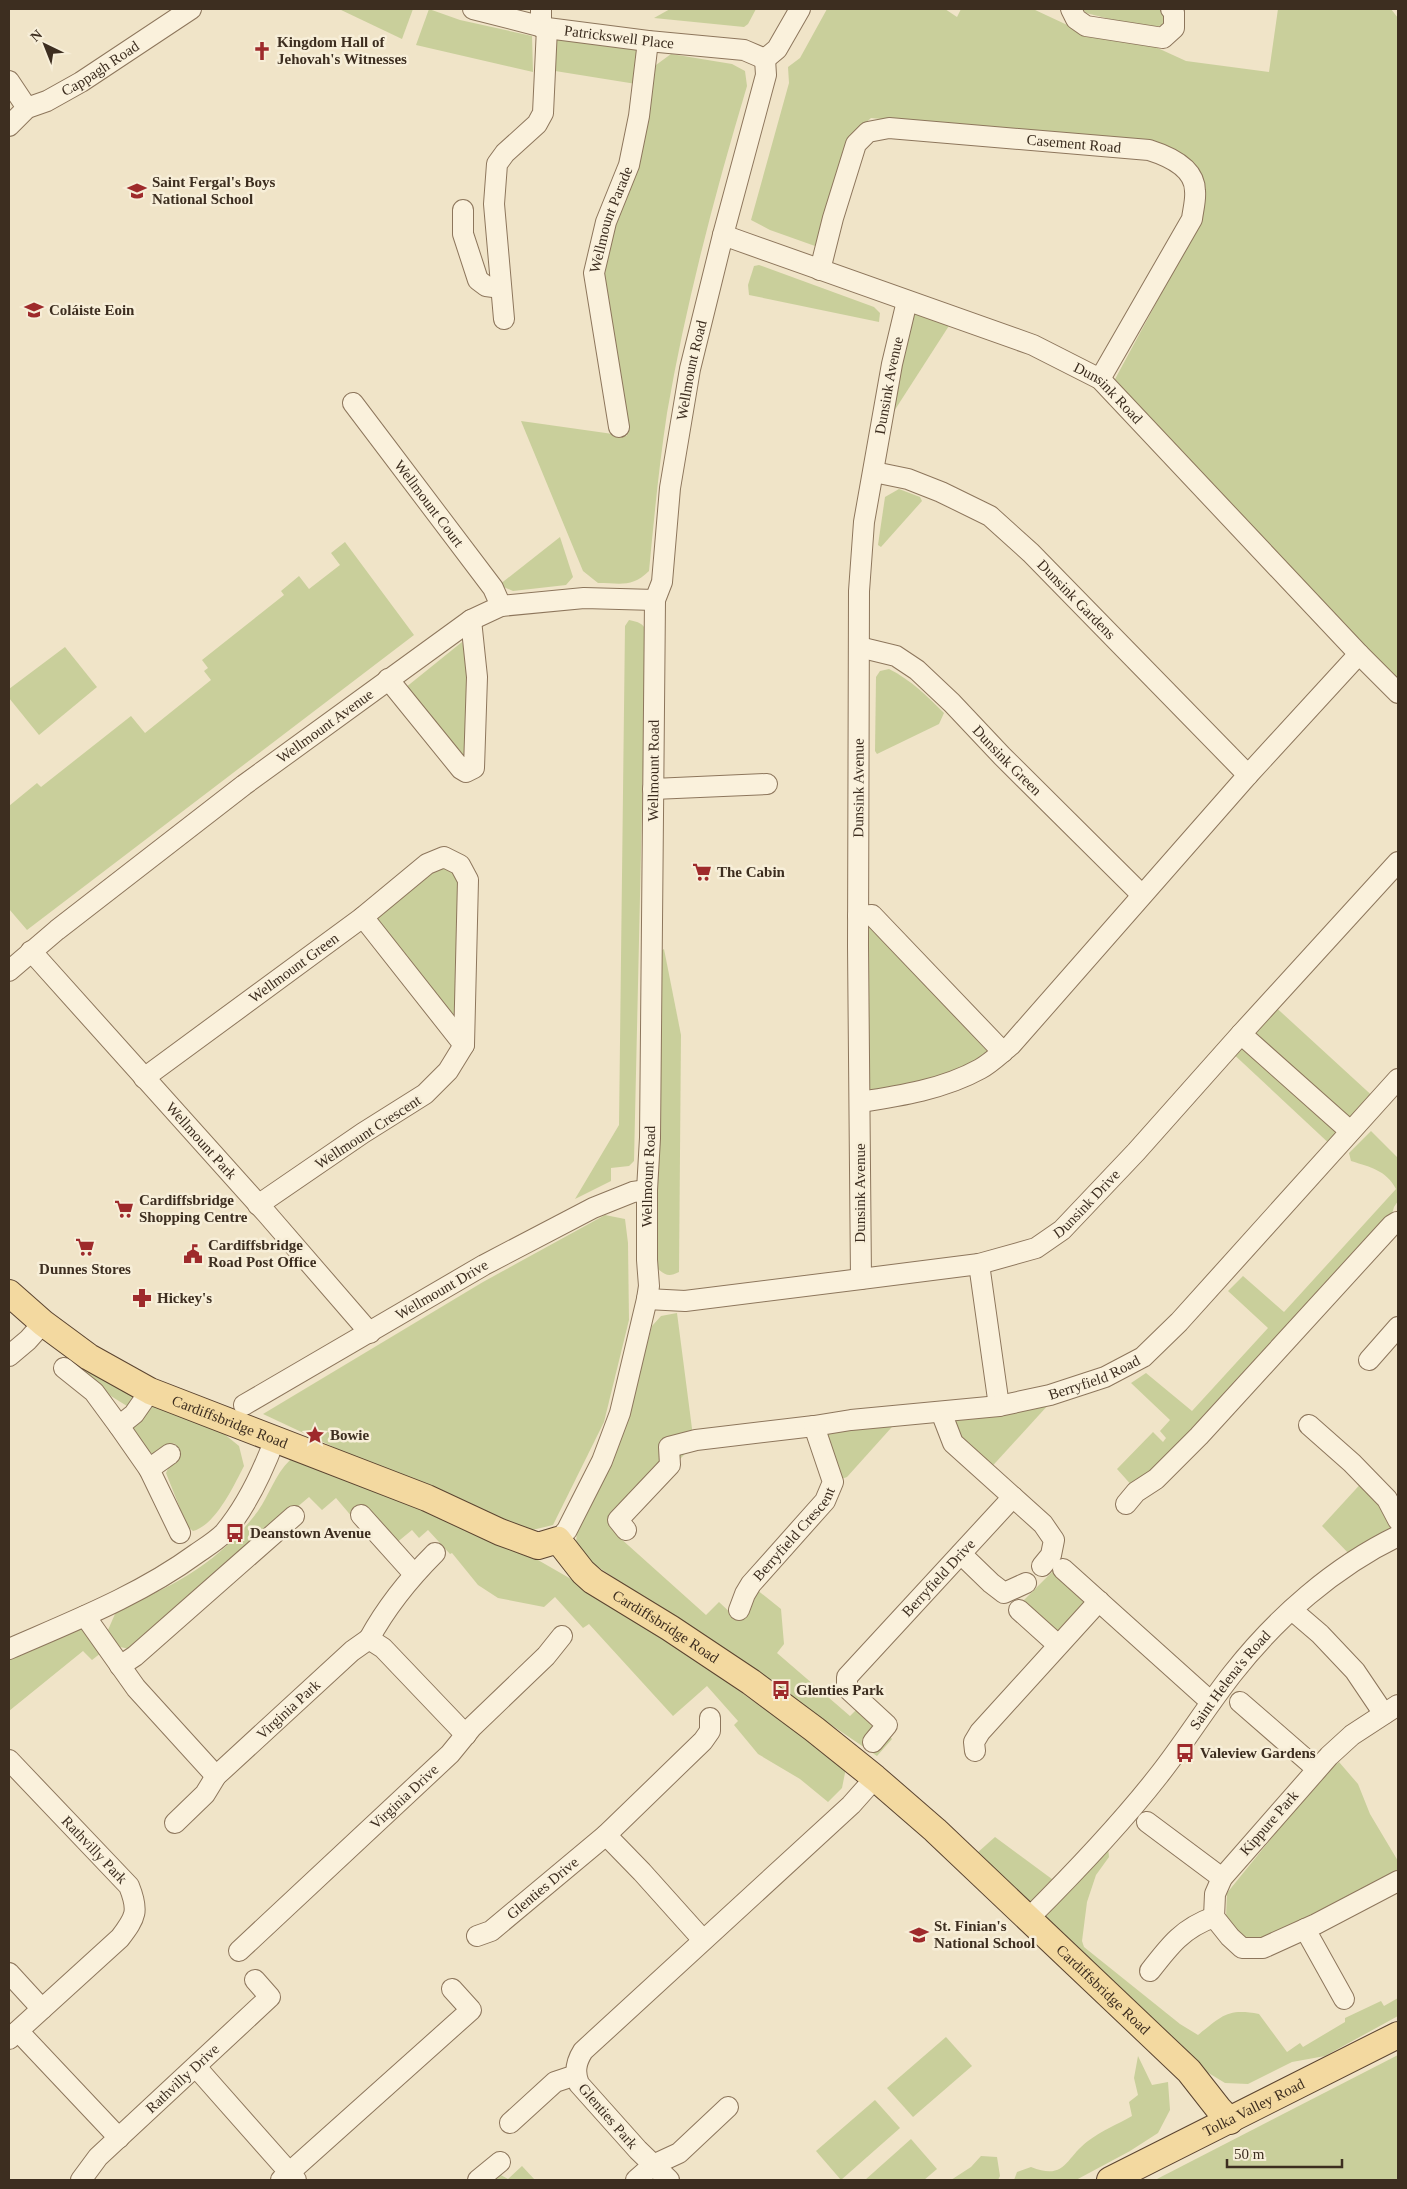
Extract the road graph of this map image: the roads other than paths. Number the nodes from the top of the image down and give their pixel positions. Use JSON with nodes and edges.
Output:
{"nodes":[{"id":1,"x":191,"y":9,"type":"edge"},
{"id":2,"x":473,"y":9,"type":"edge"},
{"id":3,"x":800,"y":9,"type":"edge"},
{"id":4,"x":1071,"y":9,"type":"edge"},
{"id":5,"x":1171,"y":9,"type":"edge"},
{"id":6,"x":543,"y":21,"type":"edge"},
{"id":7,"x":648,"y":41,"type":"junction"},
{"id":8,"x":765,"y":58,"type":"junction"},
{"id":9,"x":9,"y":81,"type":"edge"},
{"id":10,"x":27,"y":108,"type":"junction"},
{"id":11,"x":9,"y":126,"type":"edge"},
{"id":12,"x":463,"y":210,"type":"dead end"},
{"id":13,"x":723,"y":235,"type":"junction"},
{"id":14,"x":820,"y":270,"type":"junction"},
{"id":15,"x":501,"y":288,"type":"junction"},
{"id":16,"x":907,"y":301,"type":"junction"},
{"id":17,"x":504,"y":319,"type":"dead end"},
{"id":18,"x":1100,"y":380,"type":"junction"},
{"id":19,"x":353,"y":403,"type":"dead end"},
{"id":20,"x":619,"y":428,"type":"dead end"},
{"id":21,"x":874,"y":472,"type":"junction"},
{"id":22,"x":655,"y":600,"type":"junction"},
{"id":23,"x":501,"y":606,"type":"junction"},
{"id":24,"x":471,"y":620,"type":"junction"},
{"id":25,"x":859,"y":647,"type":"junction"},
{"id":26,"x":1359,"y":654,"type":"junction"},
{"id":27,"x":388,"y":679,"type":"junction"},
{"id":28,"x":1398,"y":693,"type":"edge"},
{"id":29,"x":1248,"y":775,"type":"junction"},
{"id":30,"x":766,"y":784,"type":"dead end"},
{"id":31,"x":653,"y":789,"type":"junction"},
{"id":32,"x":1398,"y":862,"type":"edge"},
{"id":33,"x":1142,"y":896,"type":"junction"},
{"id":34,"x":858,"y":916,"type":"junction"},
{"id":35,"x":363,"y":917,"type":"junction"},
{"id":36,"x":32,"y":951,"type":"junction"},
{"id":37,"x":9,"y":971,"type":"edge"},
{"id":38,"x":1241,"y":1034,"type":"junction"},
{"id":39,"x":464,"y":1045,"type":"junction"},
{"id":40,"x":1003,"y":1052,"type":"junction"},
{"id":41,"x":144,"y":1078,"type":"junction"},
{"id":42,"x":1398,"y":1079,"type":"edge"},
{"id":43,"x":860,"y":1102,"type":"junction"},
{"id":44,"x":1350,"y":1131,"type":"junction"},
{"id":45,"x":647,"y":1190,"type":"junction"},
{"id":46,"x":258,"y":1205,"type":"junction"},
{"id":47,"x":1398,"y":1218,"type":"edge"},
{"id":48,"x":979,"y":1264,"type":"junction"},
{"id":49,"x":861,"y":1279,"type":"junction"},
{"id":50,"x":9,"y":1293,"type":"edge"},
{"id":51,"x":647,"y":1299,"type":"junction"},
{"id":52,"x":44,"y":1323,"type":"junction"},
{"id":53,"x":1398,"y":1327,"type":"edge"},
{"id":54,"x":370,"y":1333,"type":"junction"},
{"id":55,"x":9,"y":1356,"type":"edge"},
{"id":56,"x":1369,"y":1360,"type":"dead end"},
{"id":57,"x":64,"y":1368,"type":"dead end"},
{"id":58,"x":150,"y":1391,"type":"junction"},
{"id":59,"x":244,"y":1406,"type":"dead end"},
{"id":60,"x":999,"y":1406,"type":"junction"},
{"id":61,"x":941,"y":1412,"type":"junction"},
{"id":62,"x":1309,"y":1425,"type":"dead end"},
{"id":63,"x":119,"y":1426,"type":"junction"},
{"id":64,"x":814,"y":1426,"type":"junction"},
{"id":65,"x":275,"y":1439,"type":"junction"},
{"id":66,"x":170,"y":1454,"type":"dead end"},
{"id":67,"x":149,"y":1469,"type":"junction"},
{"id":68,"x":1013,"y":1496,"type":"junction"},
{"id":69,"x":1126,"y":1504,"type":"dead end"},
{"id":70,"x":361,"y":1515,"type":"dead end"},
{"id":71,"x":294,"y":1516,"type":"dead end"},
{"id":72,"x":1398,"y":1520,"type":"edge"},
{"id":73,"x":626,"y":1530,"type":"dead end"},
{"id":74,"x":180,"y":1533,"type":"dead end"},
{"id":75,"x":1398,"y":1536,"type":"edge"},
{"id":76,"x":558,"y":1540,"type":"junction"},
{"id":77,"x":435,"y":1553,"type":"dead end"},
{"id":78,"x":961,"y":1554,"type":"junction"},
{"id":79,"x":1042,"y":1566,"type":"dead end"},
{"id":80,"x":1063,"y":1569,"type":"dead end"},
{"id":81,"x":414,"y":1574,"type":"junction"},
{"id":82,"x":1026,"y":1583,"type":"dead end"},
{"id":83,"x":1099,"y":1601,"type":"junction"},
{"id":84,"x":739,"y":1610,"type":"dead end"},
{"id":85,"x":1019,"y":1610,"type":"dead end"},
{"id":86,"x":1292,"y":1610,"type":"junction"},
{"id":87,"x":85,"y":1616,"type":"junction"},
{"id":88,"x":562,"y":1636,"type":"dead end"},
{"id":89,"x":369,"y":1639,"type":"junction"},
{"id":90,"x":1058,"y":1645,"type":"junction"},
{"id":91,"x":9,"y":1649,"type":"edge"},
{"id":92,"x":120,"y":1666,"type":"junction"},
{"id":93,"x":1212,"y":1702,"type":"junction"},
{"id":94,"x":1240,"y":1702,"type":"dead end"},
{"id":95,"x":1391,"y":1709,"type":"edge"},
{"id":96,"x":710,"y":1718,"type":"dead end"},
{"id":97,"x":466,"y":1735,"type":"junction"},
{"id":98,"x":873,"y":1742,"type":"dead end"},
{"id":99,"x":975,"y":1751,"type":"dead end"},
{"id":100,"x":9,"y":1760,"type":"edge"},
{"id":101,"x":1317,"y":1768,"type":"junction"},
{"id":102,"x":216,"y":1776,"type":"junction"},
{"id":103,"x":875,"y":1778,"type":"junction"},
{"id":104,"x":1146,"y":1822,"type":"dead end"},
{"id":105,"x":174,"y":1823,"type":"dead end"},
{"id":106,"x":606,"y":1835,"type":"junction"},
{"id":107,"x":1222,"y":1878,"type":"junction"},
{"id":108,"x":1398,"y":1881,"type":"edge"},
{"id":109,"x":1214,"y":1917,"type":"junction"},
{"id":110,"x":1028,"y":1918,"type":"junction"},
{"id":111,"x":1305,"y":1929,"type":"junction"},
{"id":112,"x":476,"y":1936,"type":"dead end"},
{"id":113,"x":703,"y":1940,"type":"junction"},
{"id":114,"x":239,"y":1951,"type":"dead end"},
{"id":115,"x":1150,"y":1971,"type":"dead end"},
{"id":116,"x":9,"y":1973,"type":"edge"},
{"id":117,"x":255,"y":1980,"type":"dead end"},
{"id":118,"x":452,"y":1989,"type":"dead end"},
{"id":119,"x":1344,"y":1999,"type":"dead end"},
{"id":120,"x":42,"y":2009,"type":"junction"},
{"id":121,"x":14,"y":2035,"type":"edge"},
{"id":122,"x":1398,"y":2035,"type":"edge"},
{"id":123,"x":196,"y":2067,"type":"junction"},
{"id":124,"x":576,"y":2074,"type":"junction"},
{"id":125,"x":728,"y":2107,"type":"dead end"},
{"id":126,"x":1230,"y":2120,"type":"junction"},
{"id":127,"x":510,"y":2122,"type":"dead end"},
{"id":128,"x":119,"y":2138,"type":"junction"},
{"id":129,"x":500,"y":2162,"type":"dead end"},
{"id":130,"x":654,"y":2165,"type":"junction"},
{"id":131,"x":289,"y":2178,"type":"edge"},
{"id":132,"x":81,"y":2180,"type":"edge"},
{"id":133,"x":478,"y":2180,"type":"edge"},
{"id":134,"x":636,"y":2180,"type":"edge"},
{"id":135,"x":669,"y":2180,"type":"edge"},
{"id":136,"x":1110,"y":2180,"type":"edge"}],
"edges":[{"from":1,"to":10,"type":"street","name":"Cappagh Road"},
{"from":2,"to":6,"type":"street","name":"Patrickswell Place"},
{"from":3,"to":8,"type":"street"},
{"from":4,"to":5,"type":"street"},
{"from":6,"to":7,"type":"street","name":"Patrickswell Place"},
{"from":6,"to":15,"type":"street"},
{"from":7,"to":8,"type":"street","name":"Patrickswell Place"},
{"from":7,"to":20,"type":"street","name":"Wellmount Parade"},
{"from":8,"to":13,"type":"street","name":"Wellmount Road"},
{"from":9,"to":10,"type":"street"},
{"from":10,"to":11,"type":"street","name":"Cappagh Road"},
{"from":12,"to":15,"type":"street"},
{"from":13,"to":14,"type":"street","name":"Dunsink Road"},
{"from":13,"to":22,"type":"street","name":"Wellmount Road"},
{"from":14,"to":16,"type":"street","name":"Dunsink Road"},
{"from":14,"to":18,"type":"street","name":"Casement Road"},
{"from":15,"to":17,"type":"street"},
{"from":16,"to":18,"type":"street","name":"Dunsink Road"},
{"from":16,"to":21,"type":"street","name":"Dunsink Avenue"},
{"from":18,"to":26,"type":"street","name":"Dunsink Road"},
{"from":19,"to":23,"type":"street","name":"Wellmount Court"},
{"from":21,"to":25,"type":"street","name":"Dunsink Avenue"},
{"from":21,"to":29,"type":"street","name":"Dunsink Gardens"},
{"from":22,"to":23,"type":"street","name":"Wellmount Avenue"},
{"from":22,"to":31,"type":"street","name":"Wellmount Road"},
{"from":23,"to":24,"type":"street","name":"Wellmount Avenue"},
{"from":24,"to":27,"type":"street","name":"Wellmount Avenue"},
{"from":24,"to":27,"type":"street"},
{"from":25,"to":33,"type":"street","name":"Dunsink Green"},
{"from":25,"to":34,"type":"street","name":"Dunsink Avenue"},
{"from":26,"to":28,"type":"street","name":"Dunsink Road"},
{"from":26,"to":29,"type":"street"},
{"from":27,"to":36,"type":"street","name":"Wellmount Avenue"},
{"from":29,"to":33,"type":"street"},
{"from":30,"to":31,"type":"street"},
{"from":31,"to":45,"type":"street","name":"Wellmount Road"},
{"from":32,"to":38,"type":"street","name":"Dunsink Drive"},
{"from":33,"to":40,"type":"street"},
{"from":34,"to":40,"type":"street"},
{"from":34,"to":43,"type":"street","name":"Dunsink Avenue"},
{"from":35,"to":39,"type":"street"},
{"from":35,"to":39,"type":"street","name":"Wellmount Green"},
{"from":35,"to":41,"type":"street","name":"Wellmount Green"},
{"from":36,"to":37,"type":"street","name":"Wellmount Avenue"},
{"from":36,"to":41,"type":"street","name":"Wellmount Park"},
{"from":38,"to":44,"type":"street"},
{"from":38,"to":48,"type":"street","name":"Dunsink Drive"},
{"from":39,"to":46,"type":"street","name":"Wellmount Crescent"},
{"from":40,"to":43,"type":"street"},
{"from":41,"to":46,"type":"street","name":"Wellmount Park"},
{"from":42,"to":44,"type":"street","name":"Berryfield Road"},
{"from":43,"to":49,"type":"street","name":"Dunsink Avenue"},
{"from":44,"to":60,"type":"street","name":"Berryfield Road"},
{"from":45,"to":51,"type":"street","name":"Wellmount Road"},
{"from":45,"to":54,"type":"street","name":"Wellmount Drive"},
{"from":46,"to":54,"type":"street","name":"Wellmount Park"},
{"from":47,"to":69,"type":"street"},
{"from":48,"to":49,"type":"street","name":"Dunsink Drive"},
{"from":48,"to":60,"type":"street"},
{"from":49,"to":51,"type":"street","name":"Dunsink Drive"},
{"from":50,"to":52,"type":"main road","name":"Cardiffsbridge Road"},
{"from":51,"to":76,"type":"street","name":"Wellmount Road"},
{"from":52,"to":55,"type":"street"},
{"from":52,"to":58,"type":"main road","name":"Cardiffsbridge Road"},
{"from":53,"to":56,"type":"street"},
{"from":54,"to":59,"type":"street","name":"Wellmount Drive"},
{"from":57,"to":63,"type":"street"},
{"from":58,"to":63,"type":"street"},
{"from":58,"to":65,"type":"main road","name":"Cardiffsbridge Road"},
{"from":60,"to":61,"type":"street","name":"Berryfield Road"},
{"from":61,"to":64,"type":"street","name":"Berryfield Road"},
{"from":61,"to":68,"type":"street"},
{"from":62,"to":72,"type":"street"},
{"from":63,"to":67,"type":"street"},
{"from":64,"to":73,"type":"street","name":"Berryfield Road"},
{"from":64,"to":84,"type":"street","name":"Berryfield Crescent"},
{"from":65,"to":76,"type":"main road","name":"Cardiffsbridge Road"},
{"from":65,"to":87,"type":"street"},
{"from":66,"to":67,"type":"street"},
{"from":67,"to":74,"type":"street"},
{"from":68,"to":78,"type":"street","name":"Berryfield Drive"},
{"from":68,"to":79,"type":"street"},
{"from":70,"to":81,"type":"street"},
{"from":71,"to":92,"type":"street"},
{"from":75,"to":86,"type":"street","name":"Saint Helena's Road"},
{"from":76,"to":103,"type":"main road","name":"Cardiffsbridge Road"},
{"from":77,"to":81,"type":"street"},
{"from":78,"to":82,"type":"street"},
{"from":78,"to":98,"type":"street","name":"Berryfield Drive"},
{"from":80,"to":83,"type":"street"},
{"from":81,"to":89,"type":"street"},
{"from":83,"to":90,"type":"street"},
{"from":83,"to":93,"type":"street"},
{"from":85,"to":90,"type":"street"},
{"from":86,"to":93,"type":"street","name":"Saint Helena's Road"},
{"from":86,"to":95,"type":"street","name":"Kippure Park"},
{"from":87,"to":91,"type":"street"},
{"from":87,"to":92,"type":"street"},
{"from":88,"to":97,"type":"street","name":"Virginia Drive"},
{"from":89,"to":97,"type":"street"},
{"from":89,"to":102,"type":"street","name":"Virginia Park"},
{"from":90,"to":99,"type":"street"},
{"from":92,"to":102,"type":"street"},
{"from":93,"to":110,"type":"street","name":"Saint Helena's Road"},
{"from":94,"to":101,"type":"street"},
{"from":95,"to":101,"type":"street","name":"Kippure Park"},
{"from":96,"to":106,"type":"street","name":"Glenties Drive"},
{"from":97,"to":114,"type":"street","name":"Virginia Drive"},
{"from":100,"to":120,"type":"street","name":"Rathvilly Park"},
{"from":101,"to":107,"type":"street","name":"Kippure Park"},
{"from":102,"to":105,"type":"street"},
{"from":103,"to":110,"type":"main road","name":"Cardiffsbridge Road"},
{"from":103,"to":113,"type":"street","name":"Glenties Park"},
{"from":104,"to":107,"type":"street"},
{"from":106,"to":112,"type":"street","name":"Glenties Drive"},
{"from":106,"to":113,"type":"street"},
{"from":107,"to":109,"type":"street","name":"Kippure Park"},
{"from":108,"to":111,"type":"street"},
{"from":109,"to":111,"type":"street"},
{"from":109,"to":115,"type":"street"},
{"from":110,"to":126,"type":"main road","name":"Cardiffsbridge Road"},
{"from":111,"to":119,"type":"street"},
{"from":113,"to":124,"type":"street","name":"Glenties Park"},
{"from":116,"to":120,"type":"street"},
{"from":117,"to":123,"type":"street","name":"Rathvilly Drive"},
{"from":118,"to":131,"type":"street"},
{"from":120,"to":121,"type":"street","name":"Rathvilly Park"},
{"from":121,"to":128,"type":"street"},
{"from":122,"to":126,"type":"main road","name":"Tolka Valley Road"},
{"from":123,"to":128,"type":"street","name":"Rathvilly Drive"},
{"from":123,"to":131,"type":"street"},
{"from":124,"to":127,"type":"street"},
{"from":124,"to":130,"type":"street","name":"Glenties Park"},
{"from":125,"to":130,"type":"street"},
{"from":126,"to":136,"type":"main road","name":"Tolka Valley Road"},
{"from":128,"to":132,"type":"street","name":"Rathvilly Drive"},
{"from":129,"to":133,"type":"street"},
{"from":130,"to":134,"type":"street"},
{"from":130,"to":135,"type":"street","name":"Glenties Park"}]}
